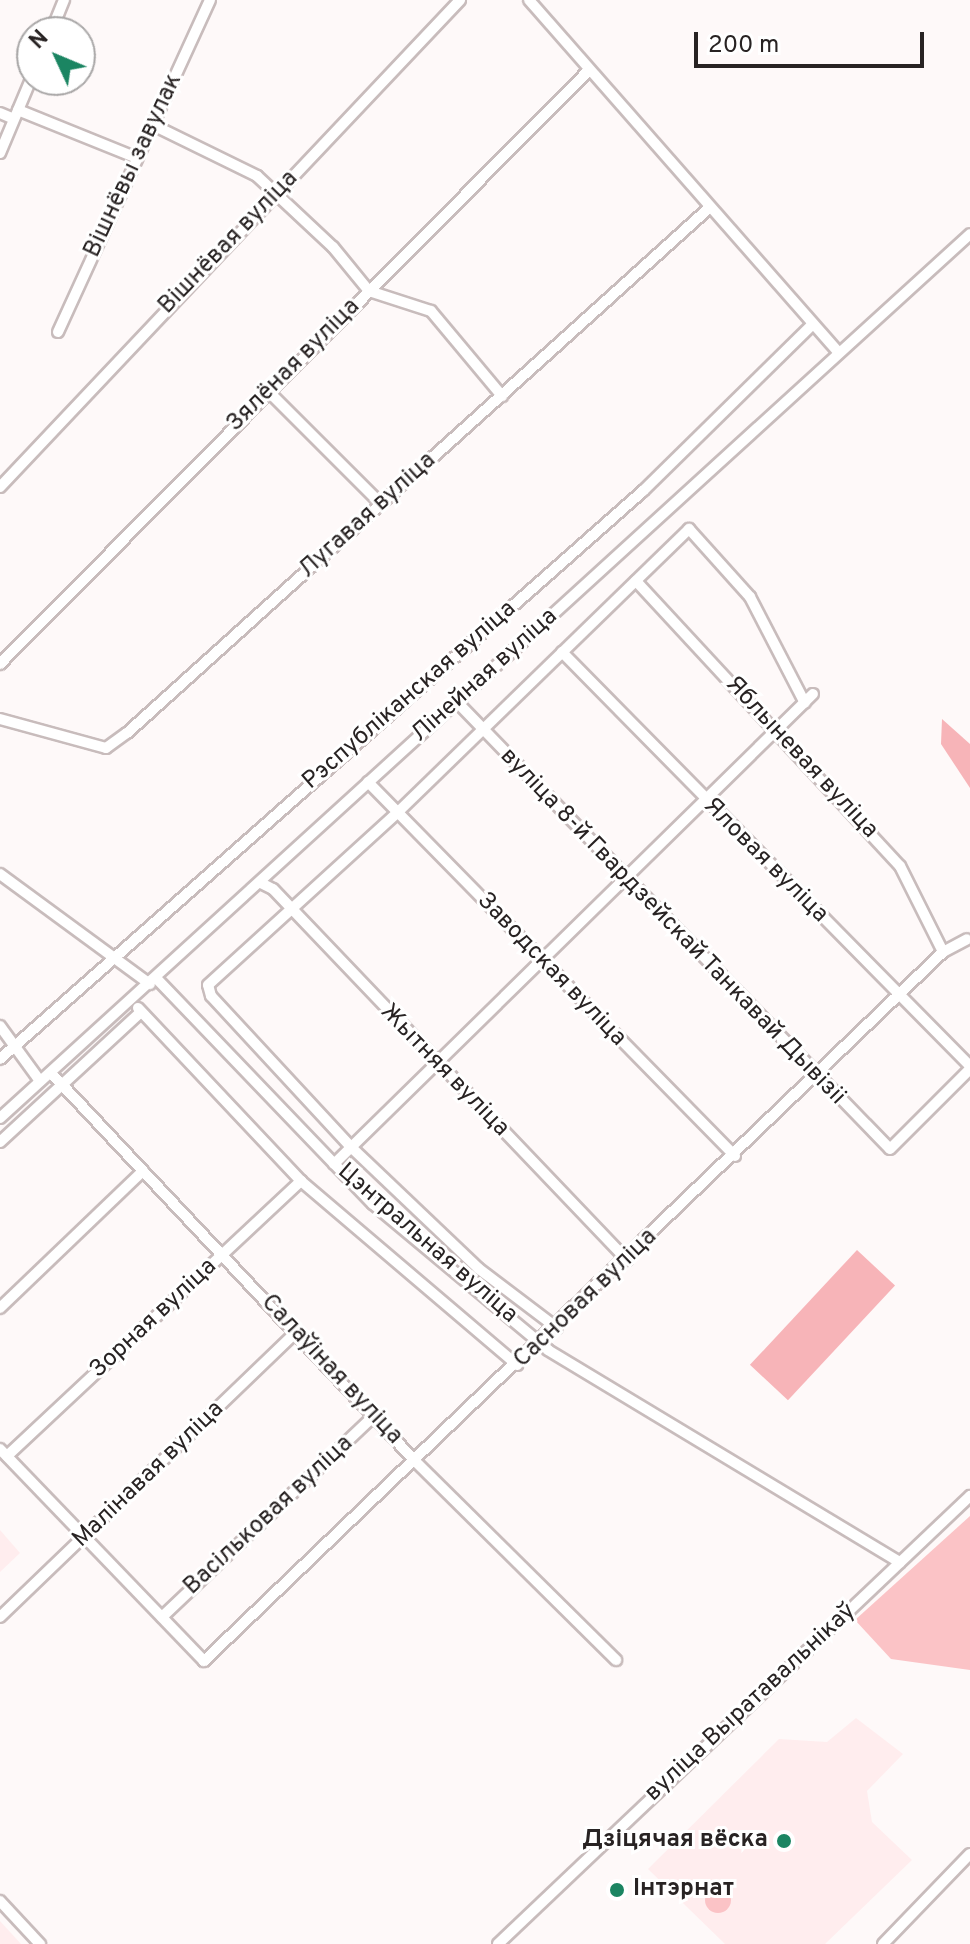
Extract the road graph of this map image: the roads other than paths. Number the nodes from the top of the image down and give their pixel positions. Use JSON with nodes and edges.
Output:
{"nodes":[{"id":1,"x":210,"y":0,"type":"edge"},
{"id":2,"x":460,"y":0,"type":"edge"},
{"id":3,"x":529,"y":0,"type":"edge"},
{"id":4,"x":589,"y":70,"type":"junction"},
{"id":5,"x":24,"y":96,"type":"edge"},
{"id":6,"x":0,"y":113,"type":"edge"},
{"id":7,"x":16,"y":114,"type":"junction"},
{"id":8,"x":153,"y":125,"type":"junction"},
{"id":9,"x":0,"y":153,"type":"edge"},
{"id":10,"x":137,"y":158,"type":"junction"},
{"id":11,"x":276,"y":194,"type":"junction"},
{"id":12,"x":709,"y":208,"type":"junction"},
{"id":13,"x":970,"y":234,"type":"edge"},
{"id":14,"x":369,"y":291,"type":"junction"},
{"id":15,"x":813,"y":324,"type":"junction"},
{"id":16,"x":58,"y":332,"type":"dead end"},
{"id":17,"x":838,"y":352,"type":"junction"},
{"id":18,"x":268,"y":391,"type":"junction"},
{"id":19,"x":502,"y":396,"type":"junction"},
{"id":20,"x":0,"y":487,"type":"edge"},
{"id":21,"x":381,"y":504,"type":"junction"},
{"id":22,"x":636,"y":581,"type":"junction"},
{"id":23,"x":562,"y":652,"type":"junction"},
{"id":24,"x":0,"y":664,"type":"edge"},
{"id":25,"x":457,"y":702,"type":"junction"},
{"id":26,"x":0,"y":719,"type":"edge"},
{"id":27,"x":482,"y":730,"type":"junction"},
{"id":28,"x":777,"y":730,"type":"junction"},
{"id":29,"x":368,"y":782,"type":"junction"},
{"id":30,"x":705,"y":801,"type":"junction"},
{"id":31,"x":398,"y":812,"type":"junction"},
{"id":32,"x":0,"y":874,"type":"edge"},
{"id":33,"x":626,"y":878,"type":"junction"},
{"id":34,"x":261,"y":883,"type":"junction"},
{"id":35,"x":292,"y":909,"type":"junction"},
{"id":36,"x":967,"y":939,"type":"dead end"},
{"id":37,"x":943,"y":952,"type":"junction"},
{"id":38,"x":116,"y":958,"type":"junction"},
{"id":39,"x":542,"y":960,"type":"junction"},
{"id":40,"x":153,"y":981,"type":"junction"},
{"id":41,"x":899,"y":996,"type":"junction"},
{"id":42,"x":0,"y":1026,"type":"edge"},
{"id":43,"x":17,"y":1045,"type":"junction"},
{"id":44,"x":0,"y":1059,"type":"edge"},
{"id":45,"x":437,"y":1063,"type":"junction"},
{"id":46,"x":970,"y":1067,"type":"edge"},
{"id":47,"x":52,"y":1074,"type":"junction"},
{"id":48,"x":817,"y":1077,"type":"junction"},
{"id":49,"x":40,"y":1081,"type":"junction"},
{"id":50,"x":62,"y":1086,"type":"junction"},
{"id":51,"x":0,"y":1118,"type":"edge"},
{"id":52,"x":0,"y":1142,"type":"edge"},
{"id":53,"x":351,"y":1147,"type":"junction"},
{"id":54,"x":735,"y":1156,"type":"junction"},
{"id":55,"x":334,"y":1164,"type":"junction"},
{"id":56,"x":143,"y":1171,"type":"junction"},
{"id":57,"x":301,"y":1181,"type":"junction"},
{"id":58,"x":223,"y":1255,"type":"junction"},
{"id":59,"x":627,"y":1260,"type":"junction"},
{"id":60,"x":0,"y":1308,"type":"edge"},
{"id":61,"x":557,"y":1328,"type":"junction"},
{"id":62,"x":296,"y":1332,"type":"junction"},
{"id":63,"x":541,"y":1344,"type":"junction"},
{"id":64,"x":517,"y":1365,"type":"junction"},
{"id":65,"x":376,"y":1414,"type":"junction"},
{"id":66,"x":4,"y":1452,"type":"edge"},
{"id":67,"x":415,"y":1461,"type":"junction"},
{"id":68,"x":970,"y":1496,"type":"edge"},
{"id":69,"x":85,"y":1538,"type":"junction"},
{"id":70,"x":900,"y":1562,"type":"junction"},
{"id":71,"x":0,"y":1617,"type":"edge"},
{"id":72,"x":162,"y":1617,"type":"junction"},
{"id":73,"x":616,"y":1660,"type":"dead end"},
{"id":74,"x":970,"y":1854,"type":"edge"},
{"id":75,"x":0,"y":1901,"type":"edge"},
{"id":76,"x":40,"y":1944,"type":"edge"},
{"id":77,"x":498,"y":1944,"type":"edge"},
{"id":78,"x":883,"y":1944,"type":"edge"}],
"edges":[{"from":1,"to":8,"type":"street","name":"Вішнёвы завулак"},
{"from":2,"to":11,"type":"street","name":"Вішнёвая вуліца"},
{"from":3,"to":4,"type":"street"},
{"from":4,"to":12,"type":"street"},
{"from":4,"to":14,"type":"street","name":"Зялёная вуліца"},
{"from":5,"to":7,"type":"street"},
{"from":6,"to":7,"type":"street"},
{"from":7,"to":9,"type":"street"},
{"from":7,"to":10,"type":"street"},
{"from":8,"to":10,"type":"street","name":"Вішнёвы завулак"},
{"from":8,"to":11,"type":"street"},
{"from":10,"to":16,"type":"street","name":"Вішнёвы завулак"},
{"from":11,"to":14,"type":"street"},
{"from":11,"to":20,"type":"street","name":"Вішнёвая вуліца"},
{"from":12,"to":15,"type":"street"},
{"from":12,"to":19,"type":"street","name":"Лугавая вуліца"},
{"from":13,"to":17,"type":"street","name":"Лінейная вуліца"},
{"from":14,"to":18,"type":"street","name":"Зялёная вуліца"},
{"from":14,"to":19,"type":"street"},
{"from":15,"to":17,"type":"street"},
{"from":15,"to":38,"type":"street","name":"Рэспубліканская вуліца"},
{"from":17,"to":25,"type":"street","name":"Лінейная вуліца"},
{"from":18,"to":21,"type":"street"},
{"from":18,"to":24,"type":"street","name":"Зялёная вуліца"},
{"from":19,"to":21,"type":"street","name":"Лугавая вуліца"},
{"from":21,"to":26,"type":"street","name":"Лугавая вуліца"},
{"from":22,"to":23,"type":"street"},
{"from":22,"to":28,"type":"street","name":"Яблыневая вуліца"},
{"from":22,"to":28,"type":"street"},
{"from":23,"to":27,"type":"street"},
{"from":23,"to":30,"type":"street","name":"Яловая вуліца"},
{"from":25,"to":27,"type":"street","name":"вуліца 8-й Гвардзейскай Танкавай Дывізіі"},
{"from":25,"to":29,"type":"street","name":"Лінейная вуліца"},
{"from":27,"to":31,"type":"street"},
{"from":27,"to":33,"type":"street","name":"вуліца 8-й Гвардзейскай Танкавай Дывізіі"},
{"from":28,"to":30,"type":"street"},
{"from":28,"to":37,"type":"street","name":"Яблыневая вуліца"},
{"from":29,"to":31,"type":"street","name":"Заводская вуліца"},
{"from":29,"to":34,"type":"street","name":"Лінейная вуліца"},
{"from":30,"to":33,"type":"street"},
{"from":30,"to":41,"type":"street","name":"Яловая вуліца"},
{"from":31,"to":35,"type":"street"},
{"from":31,"to":39,"type":"street","name":"Заводская вуліца"},
{"from":32,"to":38,"type":"street","name":"Цэнтральная вуліца"},
{"from":33,"to":39,"type":"street"},
{"from":33,"to":48,"type":"street","name":"вуліца 8-й Гвардзейскай Танкавай Дывізіі"},
{"from":34,"to":35,"type":"street","name":"Жытняя вуліца"},
{"from":34,"to":40,"type":"street","name":"Лінейная вуліца"},
{"from":35,"to":45,"type":"street","name":"Жытняя вуліца"},
{"from":35,"to":53,"type":"street"},
{"from":36,"to":37,"type":"street","name":"Сасновая вуліца"},
{"from":37,"to":41,"type":"street","name":"Сасновая вуліца"},
{"from":38,"to":40,"type":"street","name":"Цэнтральная вуліца"},
{"from":38,"to":43,"type":"street","name":"Рэспубліканская вуліца"},
{"from":39,"to":45,"type":"street"},
{"from":39,"to":54,"type":"street","name":"Заводская вуліца"},
{"from":40,"to":47,"type":"street","name":"Лінейная вуліца"},
{"from":40,"to":55,"type":"street","name":"Цэнтральная вуліца"},
{"from":41,"to":46,"type":"street","name":"Яловая вуліца"},
{"from":41,"to":48,"type":"street","name":"Сасновая вуліца"},
{"from":42,"to":43,"type":"street"},
{"from":43,"to":44,"type":"street","name":"Рэспубліканская вуліца"},
{"from":43,"to":49,"type":"street"},
{"from":45,"to":53,"type":"street"},
{"from":45,"to":59,"type":"street","name":"Жытняя вуліца"},
{"from":46,"to":48,"type":"street","name":"вуліца 8-й Гвардзейскай Танкавай Дывізіі"},
{"from":47,"to":49,"type":"street","name":"Лінейная вуліца"},
{"from":47,"to":50,"type":"street","name":"Салаўіная вуліца"},
{"from":48,"to":54,"type":"street","name":"Сасновая вуліца"},
{"from":49,"to":51,"type":"street","name":"Лінейная вуліца"},
{"from":50,"to":52,"type":"street"},
{"from":50,"to":56,"type":"street","name":"Салаўіная вуліца"},
{"from":50,"to":57,"type":"street","name":"Цэнтральная вуліца"},
{"from":53,"to":55,"type":"street"},
{"from":53,"to":61,"type":"street"},
{"from":54,"to":59,"type":"street","name":"Сасновая вуліца"},
{"from":55,"to":63,"type":"street","name":"Цэнтральная вуліца"},
{"from":56,"to":58,"type":"street","name":"Салаўіная вуліца"},
{"from":56,"to":60,"type":"street"},
{"from":57,"to":58,"type":"street","name":"Зорная вуліца"},
{"from":57,"to":64,"type":"street","name":"Цэнтральная вуліца"},
{"from":58,"to":62,"type":"street","name":"Салаўіная вуліца"},
{"from":58,"to":66,"type":"street","name":"Зорная вуліца"},
{"from":59,"to":61,"type":"street","name":"Сасновая вуліца"},
{"from":61,"to":63,"type":"street","name":"Сасновая вуліца"},
{"from":62,"to":65,"type":"street","name":"Салаўіная вуліца"},
{"from":62,"to":69,"type":"street","name":"Малінавая вуліца"},
{"from":63,"to":64,"type":"street","name":"Сасновая вуліца"},
{"from":63,"to":70,"type":"street","name":"Цэнтральная вуліца"},
{"from":64,"to":67,"type":"street","name":"Сасновая вуліца"},
{"from":65,"to":67,"type":"street","name":"Салаўіная вуліца"},
{"from":65,"to":72,"type":"street","name":"Васільковая вуліца"},
{"from":66,"to":69,"type":"street"},
{"from":67,"to":72,"type":"street","name":"Сасновая вуліца"},
{"from":67,"to":73,"type":"street","name":"Салаўіная вуліца"},
{"from":68,"to":70,"type":"street","name":"вуліца Выратавальнікаў"},
{"from":69,"to":71,"type":"street","name":"Малінавая вуліца"},
{"from":69,"to":72,"type":"street"},
{"from":70,"to":77,"type":"street","name":"вуліца Выратавальнікаў"},
{"from":74,"to":78,"type":"street"},
{"from":75,"to":76,"type":"street"}]}
